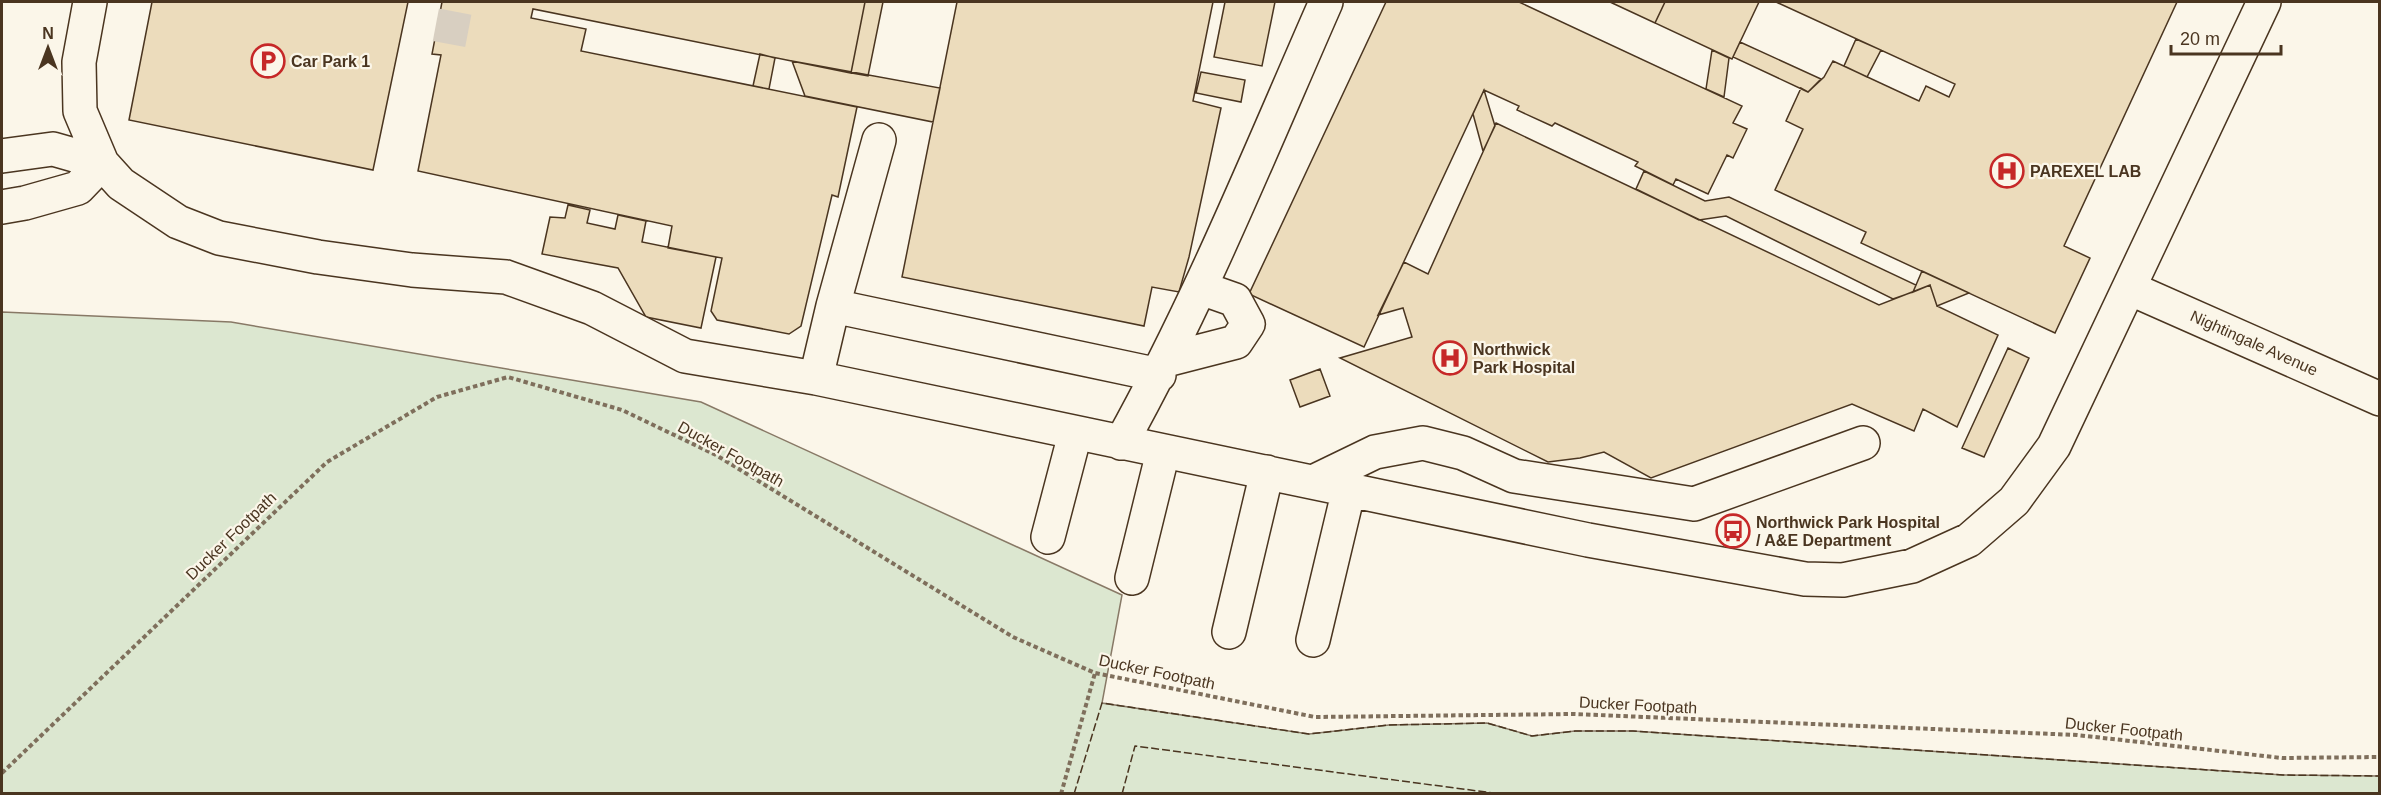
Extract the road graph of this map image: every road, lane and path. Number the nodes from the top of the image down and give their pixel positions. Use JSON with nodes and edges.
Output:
{"nodes":[{"id":1,"x":90,"y":2,"type":"edge"},
{"id":2,"x":1326,"y":2,"type":"edge"},
{"id":3,"x":2264,"y":2,"type":"edge"},
{"id":4,"x":879,"y":140,"type":"dead end"},
{"id":5,"x":2,"y":156,"type":"edge"},
{"id":6,"x":102,"y":163,"type":"junction"},
{"id":7,"x":2,"y":207,"type":"edge"},
{"id":8,"x":1201,"y":288,"type":"junction"},
{"id":9,"x":2130,"y":288,"type":"junction"},
{"id":10,"x":833,"y":306,"type":"junction"},
{"id":11,"x":1163,"y":367,"type":"junction"},
{"id":12,"x":816,"y":378,"type":"junction"},
{"id":13,"x":2379,"y":399,"type":"edge"},
{"id":14,"x":1075,"y":434,"type":"junction"},
{"id":15,"x":1121,"y":443,"type":"junction"},
{"id":16,"x":1863,"y":443,"type":"dead end"},
{"id":17,"x":1163,"y":452,"type":"junction"},
{"id":18,"x":1267,"y":472,"type":"junction"},
{"id":19,"x":1313,"y":482,"type":"junction"},
{"id":20,"x":1349,"y":489,"type":"junction"},
{"id":21,"x":1048,"y":537,"type":"dead end"},
{"id":22,"x":1132,"y":578,"type":"dead end"},
{"id":23,"x":1229,"y":632,"type":"dead end"},
{"id":24,"x":1313,"y":640,"type":"dead end"},
{"id":25,"x":1095,"y":673,"type":"junction"},
{"id":26,"x":2379,"y":757,"type":"edge"},
{"id":27,"x":2,"y":773,"type":"edge"},
{"id":28,"x":1060,"y":794,"type":"edge"}],
"edges":[{"from":1,"to":6,"type":"street"},
{"from":2,"to":8,"type":"street"},
{"from":3,"to":9,"type":"street"},
{"from":4,"to":10,"type":"street"},
{"from":5,"to":6,"type":"street"},
{"from":6,"to":7,"type":"street"},
{"from":6,"to":12,"type":"street"},
{"from":8,"to":11,"type":"street"},
{"from":8,"to":11,"type":"street"},
{"from":9,"to":13,"type":"street","name":"Nightingale Avenue"},
{"from":9,"to":20,"type":"street"},
{"from":10,"to":11,"type":"street"},
{"from":10,"to":12,"type":"street"},
{"from":11,"to":15,"type":"street"},
{"from":12,"to":14,"type":"street"},
{"from":14,"to":15,"type":"street"},
{"from":14,"to":21,"type":"street"},
{"from":15,"to":17,"type":"street"},
{"from":16,"to":19,"type":"street"},
{"from":17,"to":18,"type":"street"},
{"from":17,"to":22,"type":"street"},
{"from":18,"to":19,"type":"street"},
{"from":18,"to":23,"type":"street"},
{"from":19,"to":20,"type":"street"},
{"from":20,"to":24,"type":"street"},
{"from":25,"to":26,"type":"path","name":"Ducker Footpath"},
{"from":25,"to":27,"type":"path","name":"Ducker Footpath"},
{"from":25,"to":28,"type":"path"}]}
